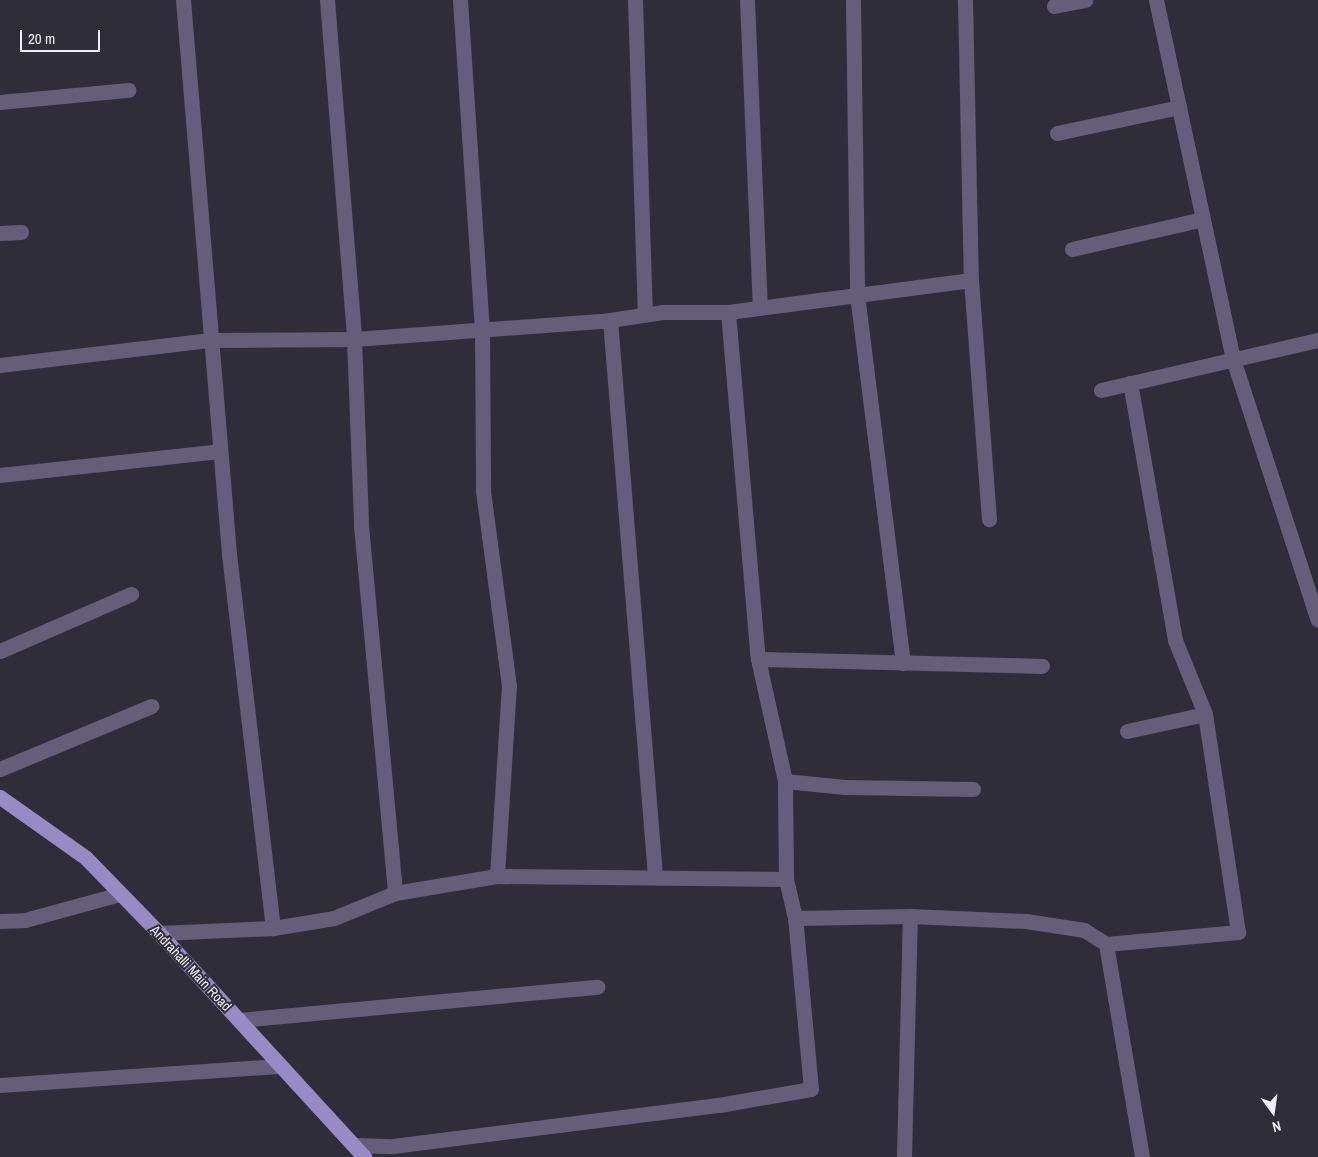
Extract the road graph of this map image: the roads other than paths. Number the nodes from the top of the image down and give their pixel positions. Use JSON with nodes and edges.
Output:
{"nodes":[{"id":1,"x":183,"y":0,"type":"edge"},
{"id":2,"x":327,"y":0,"type":"edge"},
{"id":3,"x":460,"y":0,"type":"edge"},
{"id":4,"x":635,"y":0,"type":"edge"},
{"id":5,"x":747,"y":0,"type":"edge"},
{"id":6,"x":853,"y":0,"type":"edge"},
{"id":7,"x":965,"y":0,"type":"edge"},
{"id":8,"x":1085,"y":0,"type":"edge"},
{"id":9,"x":1156,"y":0,"type":"edge"},
{"id":10,"x":1054,"y":6,"type":"dead end"},
{"id":11,"x":128,"y":90,"type":"dead end"},
{"id":12,"x":0,"y":102,"type":"edge"},
{"id":13,"x":1179,"y":107,"type":"junction"},
{"id":14,"x":1058,"y":133,"type":"dead end"},
{"id":15,"x":1203,"y":218,"type":"junction"},
{"id":16,"x":21,"y":232,"type":"dead end"},
{"id":17,"x":0,"y":233,"type":"edge"},
{"id":18,"x":1072,"y":249,"type":"dead end"},
{"id":19,"x":971,"y":280,"type":"junction"},
{"id":20,"x":857,"y":294,"type":"junction"},
{"id":21,"x":760,"y":306,"type":"junction"},
{"id":22,"x":728,"y":312,"type":"junction"},
{"id":23,"x":646,"y":315,"type":"junction"},
{"id":24,"x":610,"y":320,"type":"junction"},
{"id":25,"x":482,"y":329,"type":"junction"},
{"id":26,"x":354,"y":339,"type":"junction"},
{"id":27,"x":209,"y":340,"type":"junction"},
{"id":28,"x":1318,"y":340,"type":"edge"},
{"id":29,"x":1232,"y":359,"type":"junction"},
{"id":30,"x":0,"y":365,"type":"edge"},
{"id":31,"x":1130,"y":383,"type":"junction"},
{"id":32,"x":1101,"y":390,"type":"dead end"},
{"id":33,"x":220,"y":451,"type":"junction"},
{"id":34,"x":0,"y":475,"type":"edge"},
{"id":35,"x":989,"y":519,"type":"dead end"},
{"id":36,"x":131,"y":594,"type":"dead end"},
{"id":37,"x":1318,"y":620,"type":"edge"},
{"id":38,"x":0,"y":651,"type":"edge"},
{"id":39,"x":758,"y":658,"type":"junction"},
{"id":40,"x":903,"y":663,"type":"junction"},
{"id":41,"x":1042,"y":666,"type":"dead end"},
{"id":42,"x":151,"y":706,"type":"dead end"},
{"id":43,"x":1205,"y":714,"type":"junction"},
{"id":44,"x":1127,"y":731,"type":"dead end"},
{"id":45,"x":0,"y":770,"type":"edge"},
{"id":46,"x":785,"y":781,"type":"junction"},
{"id":47,"x":973,"y":789,"type":"dead end"},
{"id":48,"x":0,"y":797,"type":"edge"},
{"id":49,"x":497,"y":876,"type":"junction"},
{"id":50,"x":655,"y":876,"type":"junction"},
{"id":51,"x":786,"y":879,"type":"junction"},
{"id":52,"x":395,"y":893,"type":"junction"},
{"id":53,"x":120,"y":894,"type":"junction"},
{"id":54,"x":910,"y":916,"type":"junction"},
{"id":55,"x":795,"y":918,"type":"junction"},
{"id":56,"x":0,"y":921,"type":"edge"},
{"id":57,"x":272,"y":928,"type":"junction"},
{"id":58,"x":159,"y":933,"type":"junction"},
{"id":59,"x":1106,"y":944,"type":"junction"},
{"id":60,"x":597,"y":987,"type":"dead end"},
{"id":61,"x":239,"y":1020,"type":"junction"},
{"id":62,"x":278,"y":1066,"type":"junction"},
{"id":63,"x":0,"y":1086,"type":"edge"},
{"id":64,"x":360,"y":1151,"type":"edge"},
{"id":65,"x":904,"y":1157,"type":"edge"},
{"id":66,"x":1142,"y":1157,"type":"edge"}],
"edges":[{"from":1,"to":27,"type":"street"},
{"from":2,"to":26,"type":"street"},
{"from":3,"to":25,"type":"street"},
{"from":4,"to":23,"type":"street"},
{"from":5,"to":21,"type":"street"},
{"from":6,"to":20,"type":"street"},
{"from":7,"to":19,"type":"street"},
{"from":8,"to":10,"type":"street"},
{"from":9,"to":13,"type":"street"},
{"from":11,"to":12,"type":"street"},
{"from":13,"to":14,"type":"street"},
{"from":13,"to":15,"type":"street"},
{"from":15,"to":18,"type":"street"},
{"from":15,"to":29,"type":"street"},
{"from":16,"to":17,"type":"street"},
{"from":19,"to":20,"type":"street"},
{"from":19,"to":35,"type":"street"},
{"from":20,"to":21,"type":"street"},
{"from":20,"to":40,"type":"street"},
{"from":21,"to":22,"type":"street"},
{"from":22,"to":23,"type":"street"},
{"from":22,"to":39,"type":"street"},
{"from":23,"to":24,"type":"street"},
{"from":24,"to":25,"type":"street"},
{"from":24,"to":50,"type":"street"},
{"from":25,"to":26,"type":"street"},
{"from":25,"to":49,"type":"street"},
{"from":26,"to":27,"type":"street"},
{"from":26,"to":52,"type":"street"},
{"from":27,"to":30,"type":"street"},
{"from":27,"to":33,"type":"street"},
{"from":28,"to":29,"type":"street"},
{"from":29,"to":31,"type":"street"},
{"from":29,"to":37,"type":"street"},
{"from":31,"to":32,"type":"street"},
{"from":31,"to":43,"type":"street"},
{"from":33,"to":34,"type":"street"},
{"from":33,"to":57,"type":"street"},
{"from":36,"to":38,"type":"street"},
{"from":39,"to":40,"type":"street"},
{"from":39,"to":46,"type":"street"},
{"from":40,"to":41,"type":"street"},
{"from":42,"to":45,"type":"street"},
{"from":43,"to":44,"type":"street"},
{"from":43,"to":59,"type":"street"},
{"from":46,"to":47,"type":"street"},
{"from":46,"to":51,"type":"street"},
{"from":48,"to":53,"type":"main road","name":"Andrahalli Main Road"},
{"from":49,"to":50,"type":"street"},
{"from":49,"to":52,"type":"street"},
{"from":50,"to":51,"type":"street"},
{"from":51,"to":55,"type":"street"},
{"from":52,"to":57,"type":"street"},
{"from":53,"to":56,"type":"street"},
{"from":53,"to":58,"type":"main road","name":"Andrahalli Main Road"},
{"from":54,"to":55,"type":"street"},
{"from":54,"to":59,"type":"street"},
{"from":54,"to":65,"type":"street"},
{"from":55,"to":64,"type":"street"},
{"from":57,"to":58,"type":"street"},
{"from":58,"to":61,"type":"main road","name":"Andrahalli Main Road"},
{"from":59,"to":66,"type":"street"},
{"from":60,"to":61,"type":"street"},
{"from":61,"to":62,"type":"main road","name":"Andrahalli Main Road"},
{"from":62,"to":63,"type":"street"},
{"from":62,"to":64,"type":"main road","name":"Andrahalli Main Road"}]}
